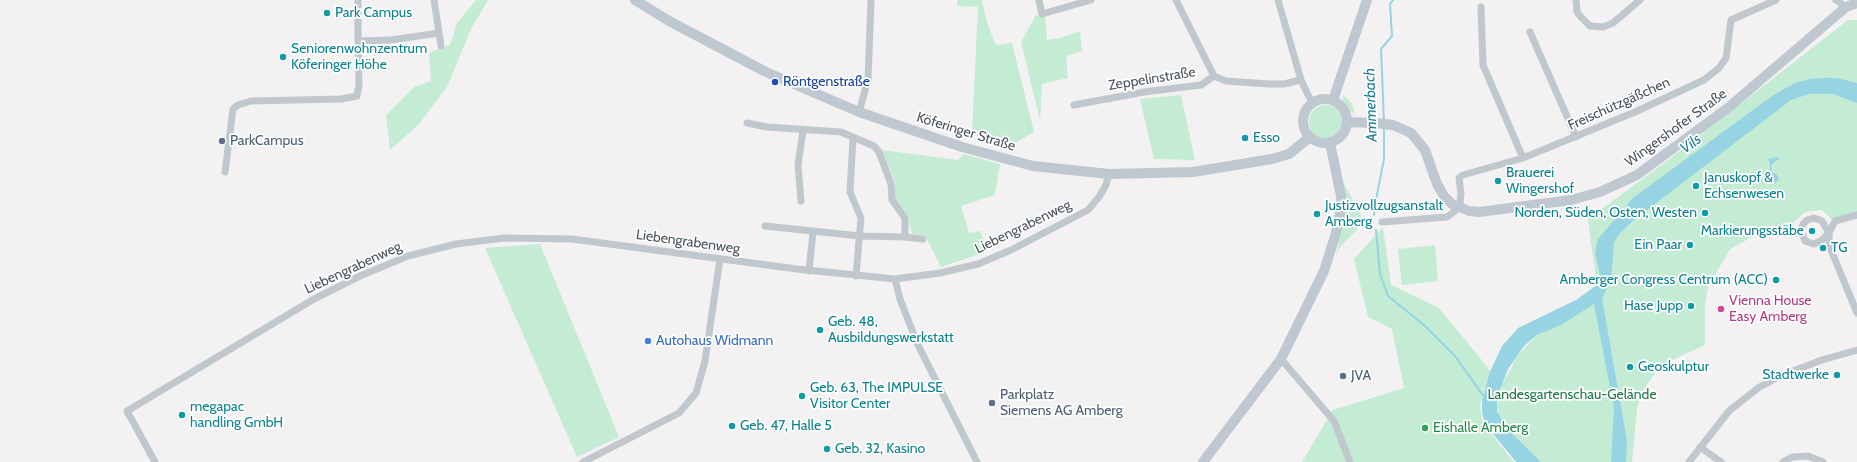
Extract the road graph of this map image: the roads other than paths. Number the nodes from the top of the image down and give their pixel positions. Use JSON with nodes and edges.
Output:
{"nodes":[{"id":1,"x":358,"y":0,"type":"edge"},
{"id":2,"x":434,"y":0,"type":"edge"},
{"id":3,"x":636,"y":0,"type":"edge"},
{"id":4,"x":871,"y":0,"type":"edge"},
{"id":5,"x":1039,"y":0,"type":"edge"},
{"id":6,"x":1091,"y":0,"type":"edge"},
{"id":7,"x":1176,"y":0,"type":"edge"},
{"id":8,"x":1278,"y":0,"type":"edge"},
{"id":9,"x":1367,"y":0,"type":"edge"},
{"id":10,"x":1576,"y":0,"type":"edge"},
{"id":11,"x":1640,"y":0,"type":"edge"},
{"id":12,"x":1776,"y":0,"type":"edge"},
{"id":13,"x":1836,"y":0,"type":"edge"},
{"id":14,"x":1857,"y":3,"type":"edge"},
{"id":15,"x":1481,"y":7,"type":"dead end"},
{"id":16,"x":1846,"y":8,"type":"junction"},
{"id":17,"x":1530,"y":32,"type":"dead end"},
{"id":18,"x":439,"y":33,"type":"junction"},
{"id":19,"x":358,"y":41,"type":"junction"},
{"id":20,"x":441,"y":46,"type":"dead end"},
{"id":21,"x":1214,"y":76,"type":"junction"},
{"id":22,"x":1301,"y":80,"type":"junction"},
{"id":23,"x":1333,"y":100,"type":"junction"},
{"id":24,"x":1312,"y":103,"type":"junction"},
{"id":25,"x":1074,"y":105,"type":"dead end"},
{"id":26,"x":859,"y":112,"type":"junction"},
{"id":27,"x":1348,"y":122,"type":"junction"},
{"id":28,"x":747,"y":123,"type":"dead end"},
{"id":29,"x":803,"y":130,"type":"junction"},
{"id":30,"x":1310,"y":137,"type":"junction"},
{"id":31,"x":1576,"y":137,"type":"junction"},
{"id":32,"x":853,"y":138,"type":"junction"},
{"id":33,"x":1330,"y":143,"type":"junction"},
{"id":34,"x":1523,"y":158,"type":"junction"},
{"id":35,"x":225,"y":172,"type":"dead end"},
{"id":36,"x":1109,"y":174,"type":"junction"},
{"id":37,"x":801,"y":201,"type":"dead end"},
{"id":38,"x":1458,"y":207,"type":"junction"},
{"id":39,"x":1857,"y":215,"type":"edge"},
{"id":40,"x":1382,"y":222,"type":"dead end"},
{"id":41,"x":765,"y":226,"type":"dead end"},
{"id":42,"x":813,"y":232,"type":"junction"},
{"id":43,"x":860,"y":236,"type":"junction"},
{"id":44,"x":905,"y":237,"type":"junction"},
{"id":45,"x":923,"y":239,"type":"dead end"},
{"id":46,"x":720,"y":259,"type":"junction"},
{"id":47,"x":809,"y":270,"type":"junction"},
{"id":48,"x":856,"y":276,"type":"junction"},
{"id":49,"x":895,"y":279,"type":"junction"},
{"id":50,"x":1857,"y":313,"type":"edge"},
{"id":51,"x":1857,"y":350,"type":"edge"},
{"id":52,"x":1281,"y":359,"type":"junction"},
{"id":53,"x":1700,"y":447,"type":"junction"},
{"id":54,"x":155,"y":462,"type":"edge"},
{"id":55,"x":582,"y":462,"type":"edge"},
{"id":56,"x":977,"y":462,"type":"edge"},
{"id":57,"x":1203,"y":462,"type":"edge"},
{"id":58,"x":1350,"y":462,"type":"edge"},
{"id":59,"x":1689,"y":462,"type":"edge"},
{"id":60,"x":1721,"y":462,"type":"edge"},
{"id":61,"x":1783,"y":462,"type":"edge"},
{"id":62,"x":1823,"y":462,"type":"edge"}],
"edges":[{"from":1,"to":19,"type":"street"},
{"from":2,"to":18,"type":"street"},
{"from":3,"to":26,"type":"street","name":"Köferinger Straße"},
{"from":4,"to":26,"type":"street"},
{"from":5,"to":6,"type":"street"},
{"from":7,"to":21,"type":"street"},
{"from":8,"to":22,"type":"street"},
{"from":9,"to":23,"type":"street"},
{"from":10,"to":11,"type":"street"},
{"from":12,"to":31,"type":"street","name":"Freischützgäßchen"},
{"from":13,"to":16,"type":"street"},
{"from":14,"to":16,"type":"street","name":"Wingershofer Straße"},
{"from":15,"to":34,"type":"street"},
{"from":16,"to":38,"type":"street","name":"Wingershofer Straße"},
{"from":17,"to":31,"type":"street"},
{"from":18,"to":19,"type":"street"},
{"from":18,"to":20,"type":"street"},
{"from":19,"to":35,"type":"street"},
{"from":21,"to":22,"type":"street","name":"Zeppelinstraße"},
{"from":21,"to":25,"type":"street","name":"Zeppelinstraße"},
{"from":22,"to":24,"type":"street"},
{"from":23,"to":24,"type":"street"},
{"from":23,"to":27,"type":"street"},
{"from":24,"to":30,"type":"street"},
{"from":26,"to":36,"type":"street","name":"Köferinger Straße"},
{"from":27,"to":33,"type":"street"},
{"from":27,"to":38,"type":"street","name":"Wingershofer Straße"},
{"from":28,"to":29,"type":"street"},
{"from":29,"to":32,"type":"street"},
{"from":29,"to":37,"type":"street"},
{"from":30,"to":33,"type":"street"},
{"from":30,"to":36,"type":"street","name":"Köferinger Straße"},
{"from":31,"to":34,"type":"street","name":"Freischützgäßchen"},
{"from":32,"to":43,"type":"street"},
{"from":32,"to":44,"type":"street"},
{"from":33,"to":52,"type":"street"},
{"from":34,"to":38,"type":"street","name":"Freischützgäßchen"},
{"from":36,"to":49,"type":"street","name":"Liebengrabenweg"},
{"from":38,"to":40,"type":"street"},
{"from":39,"to":50,"type":"street"},
{"from":41,"to":42,"type":"street"},
{"from":42,"to":43,"type":"street"},
{"from":42,"to":47,"type":"street"},
{"from":43,"to":44,"type":"street"},
{"from":43,"to":48,"type":"street"},
{"from":44,"to":45,"type":"street"},
{"from":46,"to":47,"type":"street","name":"Liebengrabenweg"},
{"from":46,"to":54,"type":"street","name":"Liebengrabenweg"},
{"from":46,"to":55,"type":"street"},
{"from":47,"to":48,"type":"street","name":"Liebengrabenweg"},
{"from":48,"to":49,"type":"street","name":"Liebengrabenweg"},
{"from":49,"to":56,"type":"street"},
{"from":51,"to":53,"type":"street"},
{"from":52,"to":57,"type":"street"},
{"from":52,"to":58,"type":"street"},
{"from":53,"to":59,"type":"street"},
{"from":53,"to":60,"type":"street"},
{"from":61,"to":62,"type":"street"}]}
